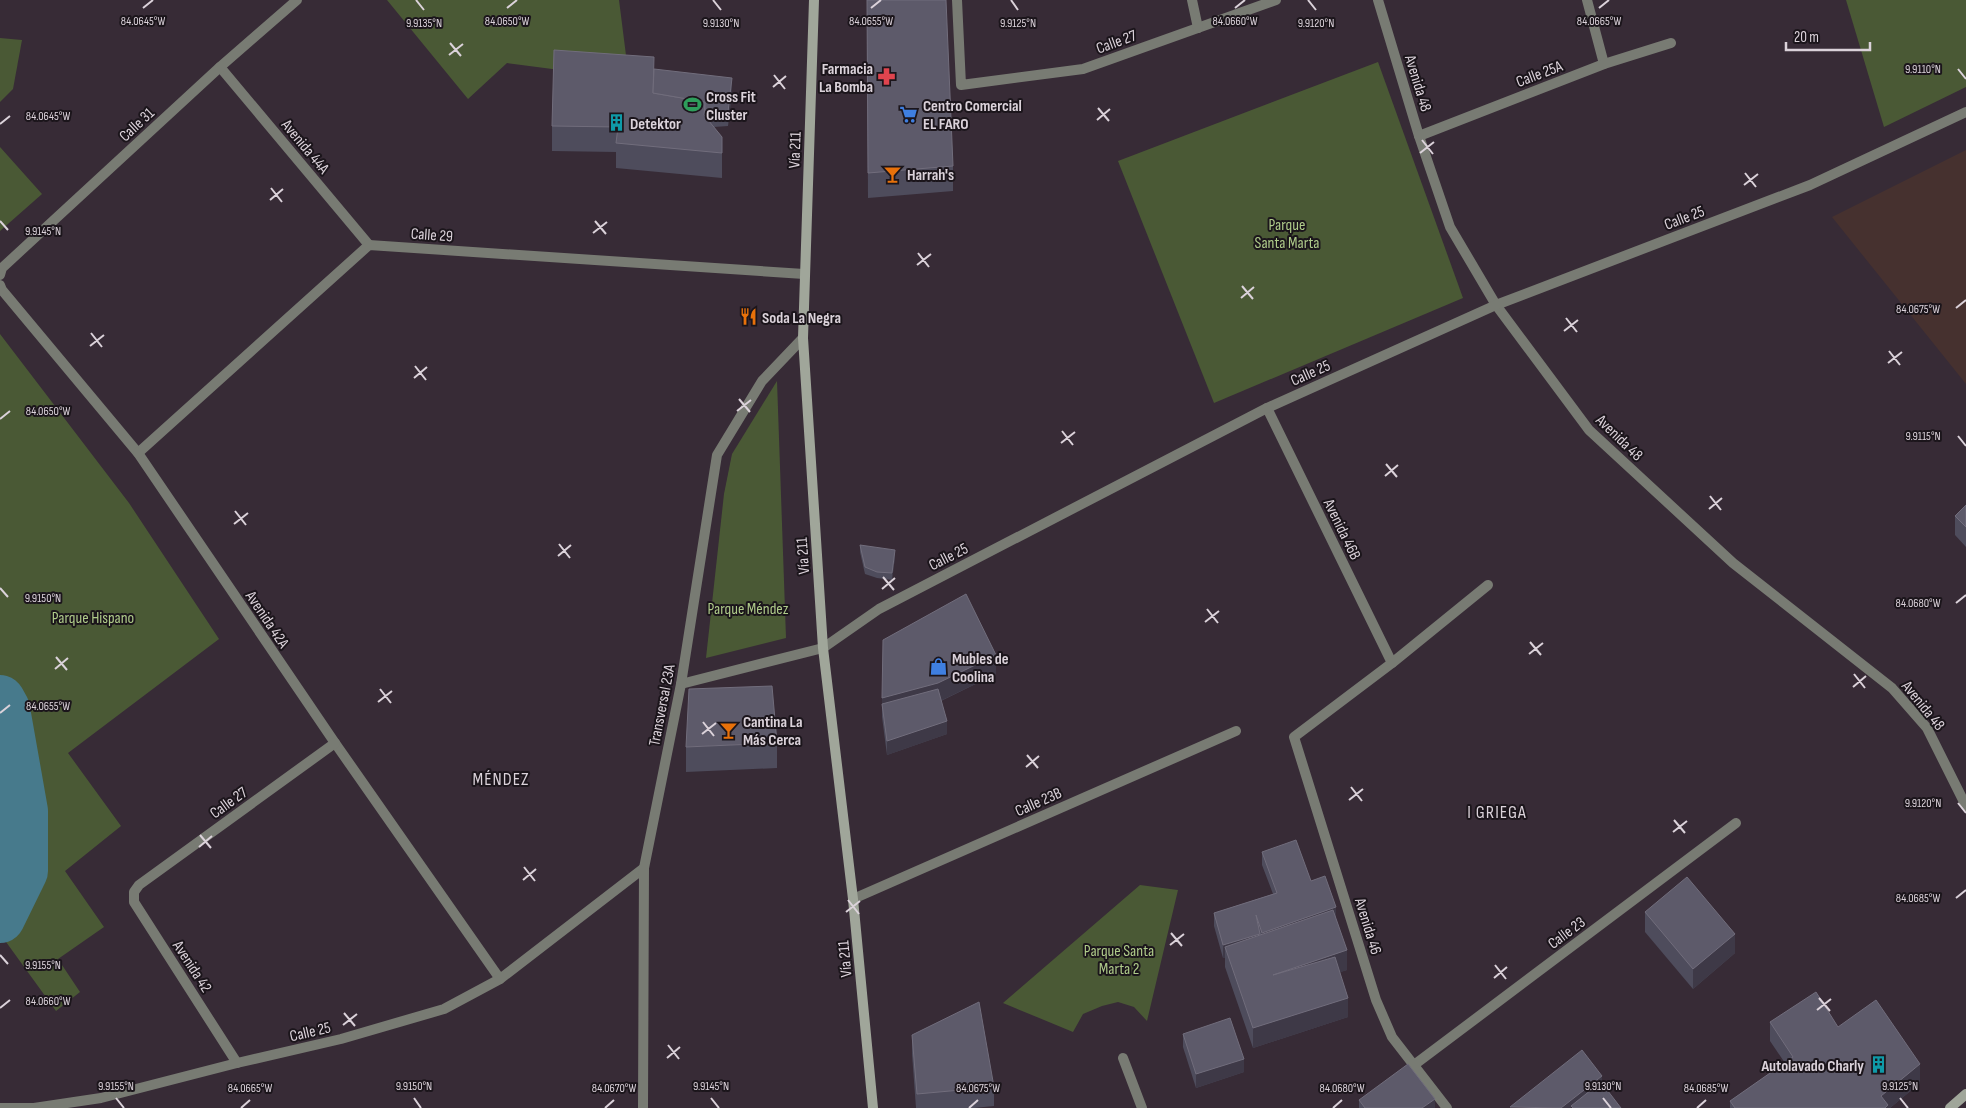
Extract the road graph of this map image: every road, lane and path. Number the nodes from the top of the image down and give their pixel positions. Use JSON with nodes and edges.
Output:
{"nodes":[{"id":1,"x":297,"y":0,"type":"edge"},
{"id":2,"x":814,"y":0,"type":"edge"},
{"id":3,"x":956,"y":0,"type":"edge"},
{"id":4,"x":1192,"y":0,"type":"edge"},
{"id":5,"x":1276,"y":0,"type":"edge"},
{"id":6,"x":1378,"y":0,"type":"edge"},
{"id":7,"x":1587,"y":0,"type":"edge"},
{"id":8,"x":1198,"y":28,"type":"junction"},
{"id":9,"x":1670,"y":43,"type":"dead end"},
{"id":10,"x":1604,"y":64,"type":"junction"},
{"id":11,"x":220,"y":67,"type":"junction"},
{"id":12,"x":1966,"y":112,"type":"edge"},
{"id":13,"x":1420,"y":136,"type":"junction"},
{"id":14,"x":369,"y":245,"type":"junction"},
{"id":15,"x":804,"y":274,"type":"junction"},
{"id":16,"x":0,"y":275,"type":"edge"},
{"id":17,"x":0,"y":285,"type":"edge"},
{"id":18,"x":1496,"y":305,"type":"junction"},
{"id":19,"x":803,"y":338,"type":"junction"},
{"id":20,"x":1267,"y":408,"type":"junction"},
{"id":21,"x":138,"y":453,"type":"junction"},
{"id":22,"x":1488,"y":585,"type":"dead end"},
{"id":23,"x":823,"y":648,"type":"junction"},
{"id":24,"x":1392,"y":663,"type":"junction"},
{"id":25,"x":681,"y":684,"type":"junction"},
{"id":26,"x":1236,"y":731,"type":"dead end"},
{"id":27,"x":335,"y":743,"type":"junction"},
{"id":28,"x":1966,"y":806,"type":"edge"},
{"id":29,"x":1736,"y":822,"type":"dead end"},
{"id":30,"x":644,"y":868,"type":"junction"},
{"id":31,"x":139,"y":884,"type":"joint"},
{"id":32,"x":853,"y":899,"type":"junction"},
{"id":33,"x":500,"y":979,"type":"junction"},
{"id":34,"x":1123,"y":1058,"type":"dead end"},
{"id":35,"x":237,"y":1063,"type":"junction"},
{"id":36,"x":1414,"y":1065,"type":"junction"},
{"id":37,"x":1966,"y":1094,"type":"edge"},
{"id":38,"x":0,"y":1108,"type":"edge"},
{"id":39,"x":643,"y":1108,"type":"edge"},
{"id":40,"x":873,"y":1108,"type":"edge"},
{"id":41,"x":1142,"y":1108,"type":"edge"},
{"id":42,"x":1447,"y":1108,"type":"edge"},
{"id":43,"x":1950,"y":1108,"type":"edge"}],
"edges":[{"from":1,"to":11,"type":"street","name":"Calle 31"},
{"from":2,"to":15,"type":"main road","name":"Vía 211"},
{"from":3,"to":8,"type":"street","name":"Calle 27"},
{"from":4,"to":8,"type":"street"},
{"from":5,"to":8,"type":"street","name":"Calle 27"},
{"from":6,"to":13,"type":"street","name":"Avenida 48"},
{"from":7,"to":10,"type":"street"},
{"from":9,"to":10,"type":"street","name":"Calle 25A"},
{"from":10,"to":13,"type":"street","name":"Calle 25A"},
{"from":11,"to":14,"type":"street","name":"Avenida 44A"},
{"from":11,"to":16,"type":"street","name":"Calle 31"},
{"from":12,"to":18,"type":"street","name":"Calle 25"},
{"from":13,"to":18,"type":"street","name":"Avenida 48"},
{"from":14,"to":15,"type":"street","name":"Calle 29"},
{"from":14,"to":21,"type":"street"},
{"from":15,"to":19,"type":"main road","name":"Vía 211"},
{"from":17,"to":21,"type":"street","name":"Avenida 42A"},
{"from":18,"to":20,"type":"street","name":"Calle 25"},
{"from":18,"to":28,"type":"street","name":"Avenida 48"},
{"from":19,"to":23,"type":"main road","name":"Vía 211"},
{"from":19,"to":25,"type":"street","name":"Transversal 23A"},
{"from":20,"to":23,"type":"street","name":"Calle 25"},
{"from":20,"to":24,"type":"street","name":"Avenida 46B"},
{"from":21,"to":27,"type":"street","name":"Avenida 42A"},
{"from":22,"to":24,"type":"street"},
{"from":23,"to":25,"type":"street","name":"Calle 25"},
{"from":23,"to":32,"type":"main road","name":"Vía 211"},
{"from":24,"to":36,"type":"street","name":"Avenida 46"},
{"from":25,"to":30,"type":"street","name":"Transversal 23A"},
{"from":26,"to":32,"type":"street","name":"Calle 23B"},
{"from":27,"to":31,"type":"street","name":"Calle 27"},
{"from":27,"to":33,"type":"street","name":"Avenida 42A"},
{"from":29,"to":36,"type":"street","name":"Calle 23"},
{"from":30,"to":33,"type":"street","name":"Calle 25"},
{"from":30,"to":39,"type":"street","name":"Transversal 23A"},
{"from":31,"to":35,"type":"street","name":"Avenida 42"},
{"from":32,"to":40,"type":"main road","name":"Vía 211"},
{"from":33,"to":35,"type":"street","name":"Calle 25"},
{"from":34,"to":41,"type":"street"},
{"from":35,"to":38,"type":"street","name":"Calle 25"},
{"from":36,"to":42,"type":"street","name":"Avenida 46"},
{"from":37,"to":43,"type":"main road"}]}
